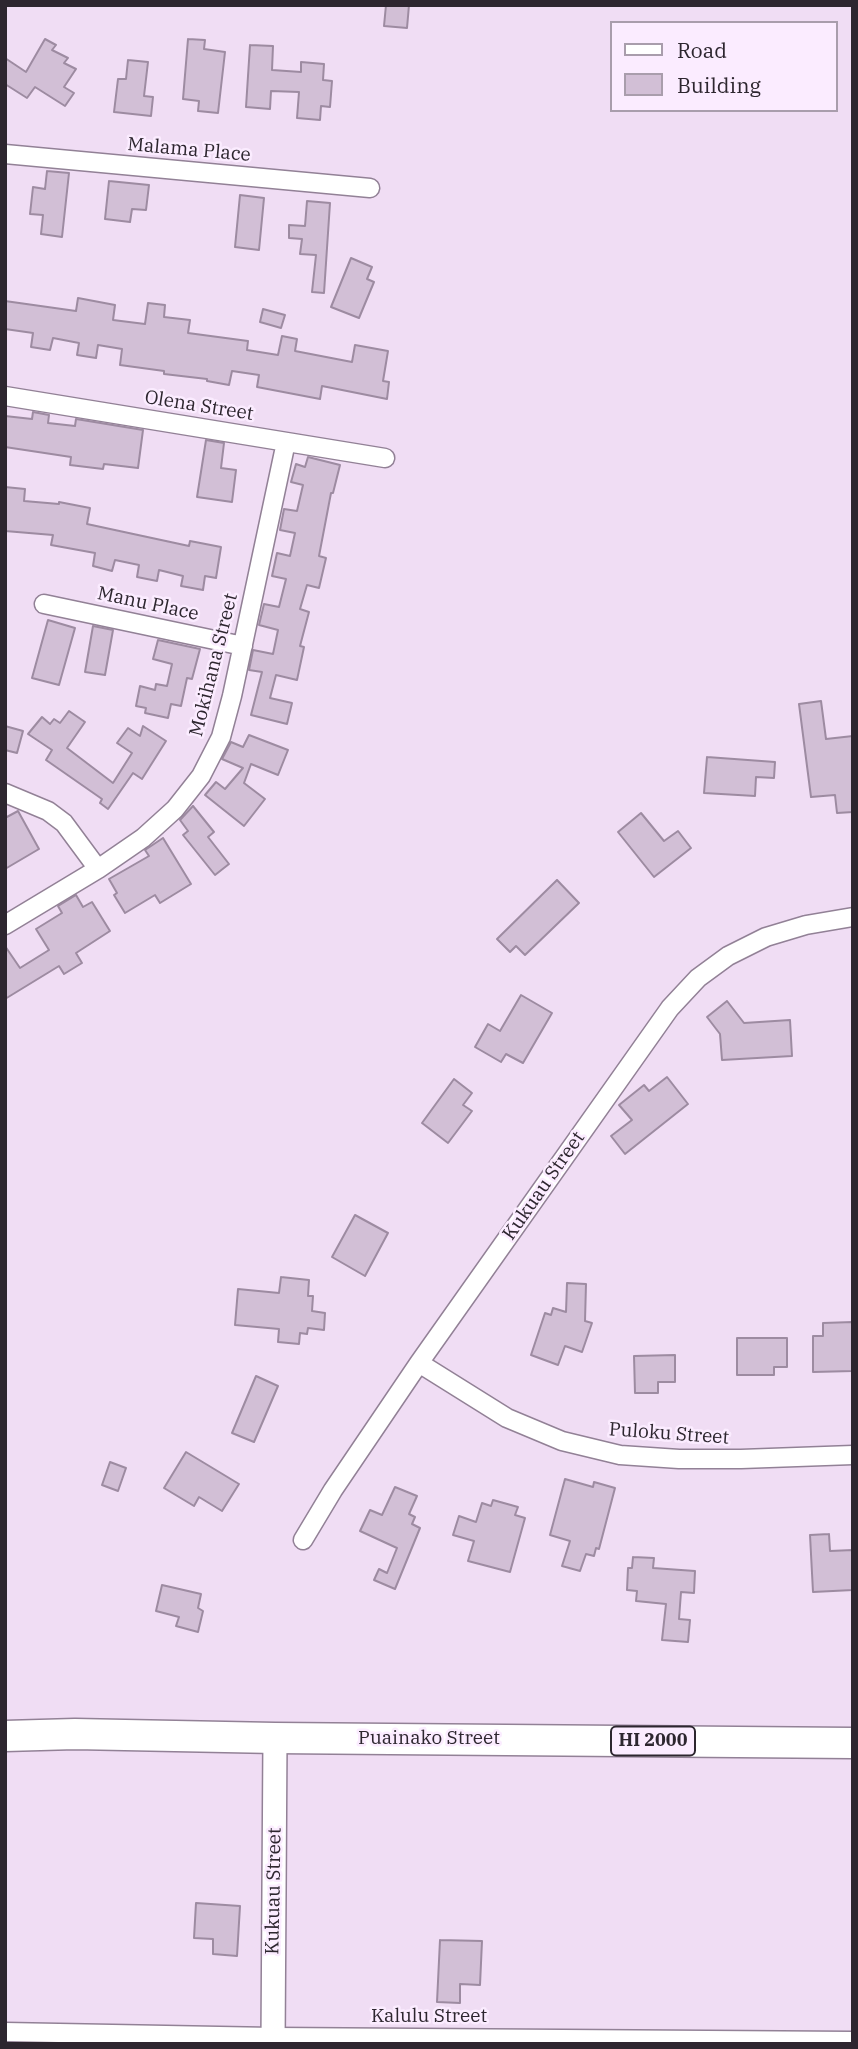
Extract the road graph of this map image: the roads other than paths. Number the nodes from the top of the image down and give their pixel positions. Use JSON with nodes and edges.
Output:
{"nodes":[{"id":1,"x":5,"y":154,"type":"edge"},
{"id":2,"x":370,"y":188,"type":"dead end"},
{"id":3,"x":5,"y":396,"type":"edge"},
{"id":4,"x":286,"y":442,"type":"junction"},
{"id":5,"x":385,"y":458,"type":"dead end"},
{"id":6,"x":44,"y":604,"type":"dead end"},
{"id":7,"x":243,"y":646,"type":"junction"},
{"id":8,"x":5,"y":793,"type":"edge"},
{"id":9,"x":98,"y":869,"type":"junction"},
{"id":10,"x":853,"y":917,"type":"edge"},
{"id":11,"x":5,"y":925,"type":"edge"},
{"id":12,"x":419,"y":1363,"type":"junction"},
{"id":13,"x":853,"y":1455,"type":"edge"},
{"id":14,"x":303,"y":1540,"type":"dead end"},
{"id":15,"x":5,"y":1736,"type":"edge"},
{"id":16,"x":275,"y":1738,"type":"junction"},
{"id":17,"x":853,"y":1743,"type":"edge"},
{"id":18,"x":5,"y":2032,"type":"edge"},
{"id":19,"x":273,"y":2040,"type":"edge"},
{"id":20,"x":853,"y":2041,"type":"edge"},
{"id":21,"x":744,"y":2042,"type":"edge"}],
"edges":[{"from":1,"to":2,"type":"street","name":"Malama Place"},
{"from":3,"to":4,"type":"street","name":"Olena Street"},
{"from":4,"to":5,"type":"street","name":"Olena Street"},
{"from":4,"to":7,"type":"street","name":"Mokihana Street"},
{"from":6,"to":7,"type":"street","name":"Manu Place"},
{"from":7,"to":9,"type":"street","name":"Mokihana Street"},
{"from":8,"to":9,"type":"street"},
{"from":9,"to":11,"type":"street","name":"Mokihana Street"},
{"from":10,"to":12,"type":"street","name":"Kukuau Street"},
{"from":12,"to":13,"type":"street","name":"Puloku Street"},
{"from":12,"to":14,"type":"street","name":"Kukuau Street"},
{"from":15,"to":16,"type":"highway","name":"Puainako Street","number":"HI 2000"},
{"from":16,"to":17,"type":"highway","name":"Puainako Street","number":"HI 2000"},
{"from":16,"to":19,"type":"street","name":"Kukuau Street"},
{"from":18,"to":19,"type":"street","name":"Kalulu Street"},
{"from":19,"to":21,"type":"street","name":"Kalulu Street"},
{"from":20,"to":21,"type":"street","name":"Kalulu Street"}]}
